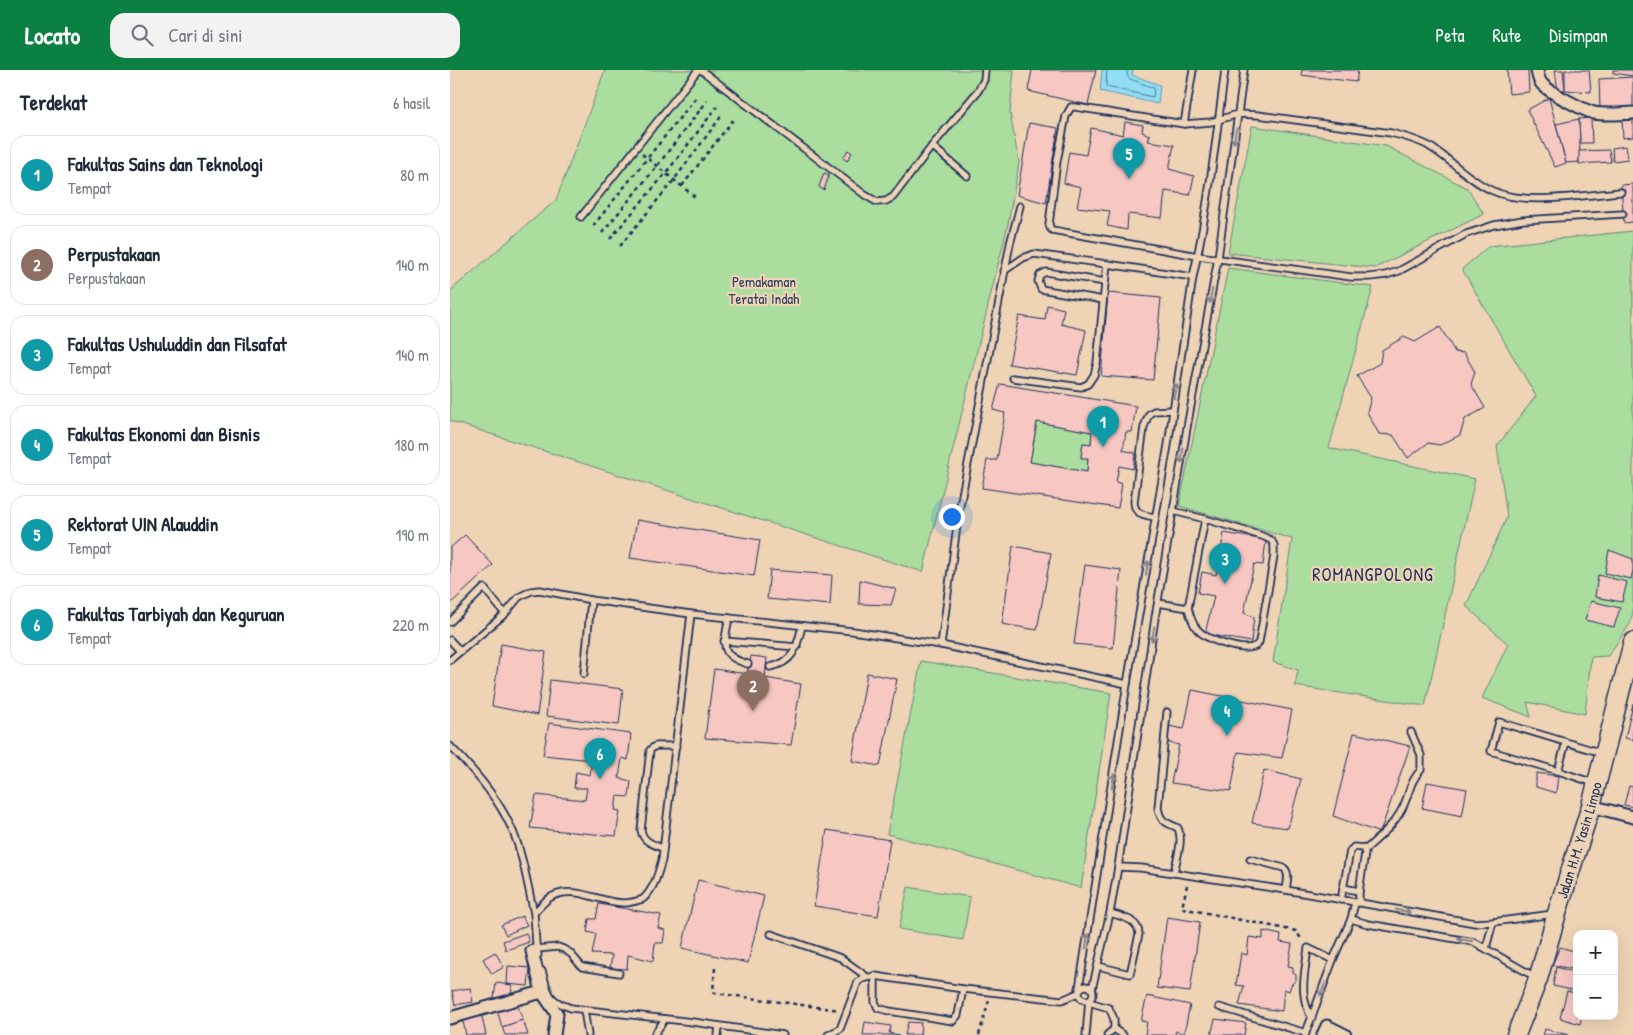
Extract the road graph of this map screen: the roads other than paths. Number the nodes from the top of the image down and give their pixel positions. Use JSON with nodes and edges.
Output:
{"nodes":[{"id":1,"x":698,"y":70,"type":"edge"},
{"id":2,"x":702,"y":70,"type":"edge"},
{"id":3,"x":985,"y":70,"type":"edge"},
{"id":4,"x":1193,"y":70,"type":"edge"},
{"id":5,"x":1225,"y":70,"type":"edge"},
{"id":6,"x":1244,"y":70,"type":"edge"},
{"id":7,"x":1537,"y":70,"type":"edge"},
{"id":8,"x":1633,"y":113,"type":"edge"},
{"id":9,"x":1238,"y":114,"type":"junction"},
{"id":10,"x":1219,"y":120,"type":"junction"},
{"id":11,"x":1184,"y":124,"type":"junction"},
{"id":12,"x":932,"y":146,"type":"junction"},
{"id":13,"x":967,"y":176,"type":"dead end"},
{"id":14,"x":1622,"y":192,"type":"dead end"},
{"id":15,"x":1020,"y":206,"type":"dead end"},
{"id":16,"x":1623,"y":214,"type":"dead end"},
{"id":17,"x":581,"y":217,"type":"dead end"},
{"id":18,"x":1198,"y":256,"type":"junction"},
{"id":19,"x":1218,"y":258,"type":"junction"},
{"id":20,"x":1107,"y":264,"type":"junction"},
{"id":21,"x":1004,"y":271,"type":"junction"},
{"id":22,"x":1193,"y":277,"type":"junction"},
{"id":23,"x":1105,"y":282,"type":"junction"},
{"id":24,"x":1103,"y":300,"type":"junction"},
{"id":25,"x":1013,"y":378,"type":"dead end"},
{"id":26,"x":1172,"y":410,"type":"junction"},
{"id":27,"x":1173,"y":511,"type":"junction"},
{"id":28,"x":1156,"y":517,"type":"junction"},
{"id":29,"x":1205,"y":519,"type":"junction"},
{"id":30,"x":591,"y":600,"type":"junction"},
{"id":31,"x":1158,"y":603,"type":"junction"},
{"id":32,"x":1188,"y":608,"type":"junction"},
{"id":33,"x":505,"y":614,"type":"junction"},
{"id":34,"x":691,"y":614,"type":"junction"},
{"id":35,"x":728,"y":618,"type":"junction"},
{"id":36,"x":450,"y":622,"type":"edge"},
{"id":37,"x":802,"y":626,"type":"junction"},
{"id":38,"x":450,"y":640,"type":"edge"},
{"id":39,"x":724,"y":641,"type":"junction"},
{"id":40,"x":1633,"y":642,"type":"edge"},
{"id":41,"x":941,"y":645,"type":"junction"},
{"id":42,"x":797,"y":647,"type":"junction"},
{"id":43,"x":460,"y":651,"type":"junction"},
{"id":44,"x":450,"y":660,"type":"edge"},
{"id":45,"x":748,"y":664,"type":"dead end"},
{"id":46,"x":770,"y":667,"type":"dead end"},
{"id":47,"x":584,"y":674,"type":"dead end"},
{"id":48,"x":1127,"y":684,"type":"junction"},
{"id":49,"x":1168,"y":712,"type":"dead end"},
{"id":50,"x":1412,"y":732,"type":"dead end"},
{"id":51,"x":1566,"y":742,"type":"junction"},
{"id":52,"x":450,"y":746,"type":"edge"},
{"id":53,"x":676,"y":746,"type":"junction"},
{"id":54,"x":1604,"y":754,"type":"junction"},
{"id":55,"x":1558,"y":771,"type":"junction"},
{"id":56,"x":1596,"y":784,"type":"junction"},
{"id":57,"x":1590,"y":806,"type":"junction"},
{"id":58,"x":1633,"y":817,"type":"edge"},
{"id":59,"x":662,"y":848,"type":"junction"},
{"id":60,"x":1365,"y":850,"type":"junction"},
{"id":61,"x":1250,"y":859,"type":"dead end"},
{"id":62,"x":1118,"y":867,"type":"junction"},
{"id":63,"x":1174,"y":873,"type":"junction"},
{"id":64,"x":1343,"y":888,"type":"junction"},
{"id":65,"x":1286,"y":890,"type":"junction"},
{"id":66,"x":1359,"y":891,"type":"junction"},
{"id":67,"x":1341,"y":900,"type":"junction"},
{"id":68,"x":1357,"y":903,"type":"junction"},
{"id":69,"x":534,"y":913,"type":"junction"},
{"id":70,"x":1110,"y":913,"type":"junction"},
{"id":71,"x":1557,"y":913,"type":"junction"},
{"id":72,"x":1351,"y":919,"type":"junction"},
{"id":73,"x":1493,"y":922,"type":"junction"},
{"id":74,"x":771,"y":934,"type":"dead end"},
{"id":75,"x":1486,"y":948,"type":"junction"},
{"id":76,"x":534,"y":950,"type":"junction"},
{"id":77,"x":1333,"y":960,"type":"junction"},
{"id":78,"x":1098,"y":966,"type":"junction"},
{"id":79,"x":619,"y":973,"type":"dead end"},
{"id":80,"x":875,"y":976,"type":"junction"},
{"id":81,"x":868,"y":977,"type":"junction"},
{"id":82,"x":1538,"y":979,"type":"junction"},
{"id":83,"x":963,"y":989,"type":"junction"},
{"id":84,"x":1092,"y":989,"type":"junction"},
{"id":85,"x":1079,"y":991,"type":"junction"},
{"id":86,"x":542,"y":992,"type":"junction"},
{"id":87,"x":1089,"y":1000,"type":"junction"},
{"id":88,"x":1219,"y":1007,"type":"dead end"},
{"id":89,"x":584,"y":1010,"type":"junction"},
{"id":90,"x":450,"y":1018,"type":"edge"},
{"id":91,"x":1312,"y":1018,"type":"junction"},
{"id":92,"x":665,"y":1019,"type":"junction"},
{"id":93,"x":719,"y":1026,"type":"junction"},
{"id":94,"x":1114,"y":1029,"type":"junction"},
{"id":95,"x":840,"y":1032,"type":"edge"},
{"id":96,"x":1306,"y":1034,"type":"edge"},
{"id":97,"x":554,"y":1035,"type":"edge"},
{"id":98,"x":588,"y":1035,"type":"edge"},
{"id":99,"x":654,"y":1035,"type":"edge"},
{"id":100,"x":718,"y":1035,"type":"edge"},
{"id":101,"x":783,"y":1035,"type":"edge"},
{"id":102,"x":828,"y":1035,"type":"edge"},
{"id":103,"x":1086,"y":1035,"type":"edge"},
{"id":104,"x":1107,"y":1035,"type":"edge"},
{"id":105,"x":1123,"y":1035,"type":"edge"},
{"id":106,"x":1323,"y":1035,"type":"edge"},
{"id":107,"x":1346,"y":1035,"type":"edge"},
{"id":108,"x":1516,"y":1035,"type":"edge"}],
"edges":[{"from":1,"to":17,"type":"lane"},
{"from":2,"to":12,"type":"lane"},
{"from":3,"to":12,"type":"lane"},
{"from":4,"to":11,"type":"lane"},
{"from":5,"to":10,"type":"lane"},
{"from":6,"to":9,"type":"lane"},
{"from":7,"to":8,"type":"street"},
{"from":9,"to":10,"type":"lane"},
{"from":9,"to":14,"type":"lane"},
{"from":9,"to":19,"type":"lane","one_way":true},
{"from":10,"to":11,"type":"lane"},
{"from":10,"to":18,"type":"lane"},
{"from":11,"to":18,"type":"lane"},
{"from":12,"to":13,"type":"lane"},
{"from":15,"to":21,"type":"lane"},
{"from":16,"to":19,"type":"lane"},
{"from":18,"to":19,"type":"lane"},
{"from":18,"to":22,"type":"lane"},
{"from":19,"to":27,"type":"lane","one_way":true},
{"from":20,"to":21,"type":"lane"},
{"from":20,"to":22,"type":"lane"},
{"from":20,"to":23,"type":"lane"},
{"from":21,"to":41,"type":"lane"},
{"from":26,"to":22,"type":"lane","one_way":true},
{"from":23,"to":24,"type":"lane"},
{"from":23,"to":24,"type":"lane"},
{"from":24,"to":25,"type":"lane"},
{"from":26,"to":28,"type":"lane"},
{"from":26,"to":28,"type":"lane"},
{"from":27,"to":29,"type":"lane"},
{"from":27,"to":31,"type":"lane"},
{"from":48,"to":28,"type":"lane","one_way":true},
{"from":29,"to":32,"type":"lane"},
{"from":29,"to":32,"type":"lane"},
{"from":30,"to":33,"type":"lane"},
{"from":30,"to":34,"type":"lane"},
{"from":30,"to":47,"type":"lane"},
{"from":31,"to":32,"type":"lane"},
{"from":31,"to":62,"type":"lane","one_way":true},
{"from":33,"to":36,"type":"lane"},
{"from":33,"to":43,"type":"lane"},
{"from":34,"to":35,"type":"lane"},
{"from":34,"to":53,"type":"lane"},
{"from":35,"to":37,"type":"lane"},
{"from":35,"to":39,"type":"lane"},
{"from":37,"to":41,"type":"lane"},
{"from":37,"to":42,"type":"lane"},
{"from":38,"to":43,"type":"lane"},
{"from":39,"to":42,"type":"lane"},
{"from":39,"to":45,"type":"lane"},
{"from":40,"to":54,"type":"main road","name":"Jalan H.M. Yasin Limpo"},
{"from":41,"to":48,"type":"lane"},
{"from":42,"to":46,"type":"lane"},
{"from":43,"to":44,"type":"lane"},
{"from":85,"to":48,"type":"lane","one_way":true},
{"from":49,"to":63,"type":"lane"},
{"from":50,"to":60,"type":"lane"},
{"from":51,"to":54,"type":"lane"},
{"from":51,"to":55,"type":"lane"},
{"from":51,"to":55,"type":"lane"},
{"from":52,"to":69,"type":"lane"},
{"from":53,"to":59,"type":"lane"},
{"from":53,"to":59,"type":"lane"},
{"from":54,"to":56,"type":"main road","name":"Jalan H.M. Yasin Limpo"},
{"from":55,"to":56,"type":"lane"},
{"from":56,"to":57,"type":"main road","name":"Jalan H.M. Yasin Limpo"},
{"from":57,"to":58,"type":"street"},
{"from":57,"to":71,"type":"main road","name":"Jalan H.M. Yasin Limpo"},
{"from":59,"to":69,"type":"lane"},
{"from":60,"to":64,"type":"lane"},
{"from":60,"to":66,"type":"lane"},
{"from":61,"to":65,"type":"lane"},
{"from":62,"to":63,"type":"lane"},
{"from":62,"to":70,"type":"lane"},
{"from":63,"to":65,"type":"lane"},
{"from":64,"to":66,"type":"lane"},
{"from":64,"to":67,"type":"lane"},
{"from":65,"to":67,"type":"lane"},
{"from":66,"to":68,"type":"lane"},
{"from":67,"to":68,"type":"lane"},
{"from":68,"to":72,"type":"lane"},
{"from":68,"to":73,"type":"lane","one_way":true},
{"from":69,"to":76,"type":"lane"},
{"from":70,"to":78,"type":"lane"},
{"from":70,"to":78,"type":"lane"},
{"from":71,"to":73,"type":"lane"},
{"from":71,"to":82,"type":"main road","name":"Jalan H.M. Yasin Limpo"},
{"from":75,"to":72,"type":"lane","one_way":true},
{"from":72,"to":77,"type":"lane"},
{"from":73,"to":75,"type":"lane"},
{"from":74,"to":81,"type":"lane"},
{"from":75,"to":82,"type":"lane"},
{"from":76,"to":79,"type":"lane"},
{"from":76,"to":86,"type":"street"},
{"from":76,"to":89,"type":"lane"},
{"from":77,"to":91,"type":"lane","one_way":true},
{"from":77,"to":91,"type":"lane"},
{"from":78,"to":84,"type":"lane"},
{"from":80,"to":81,"type":"lane"},
{"from":80,"to":83,"type":"lane"},
{"from":80,"to":83,"type":"lane"},
{"from":81,"to":95,"type":"lane"},
{"from":82,"to":108,"type":"main road","name":"Jalan H.M. Yasin Limpo"},
{"from":83,"to":85,"type":"lane"},
{"from":84,"to":85,"type":"lane"},
{"from":84,"to":87,"type":"lane"},
{"from":85,"to":87,"type":"lane"},
{"from":86,"to":90,"type":"street"},
{"from":86,"to":97,"type":"street"},
{"from":87,"to":94,"type":"lane"},
{"from":87,"to":103,"type":"lane"},
{"from":88,"to":96,"type":"lane"},
{"from":89,"to":92,"type":"lane"},
{"from":89,"to":98,"type":"lane"},
{"from":91,"to":96,"type":"lane"},
{"from":92,"to":93,"type":"lane"},
{"from":92,"to":99,"type":"lane"},
{"from":93,"to":100,"type":"lane"},
{"from":93,"to":101,"type":"lane"},
{"from":94,"to":104,"type":"lane"},
{"from":94,"to":105,"type":"lane"},
{"from":95,"to":102,"type":"lane"},
{"from":106,"to":107,"type":"street"}]}
